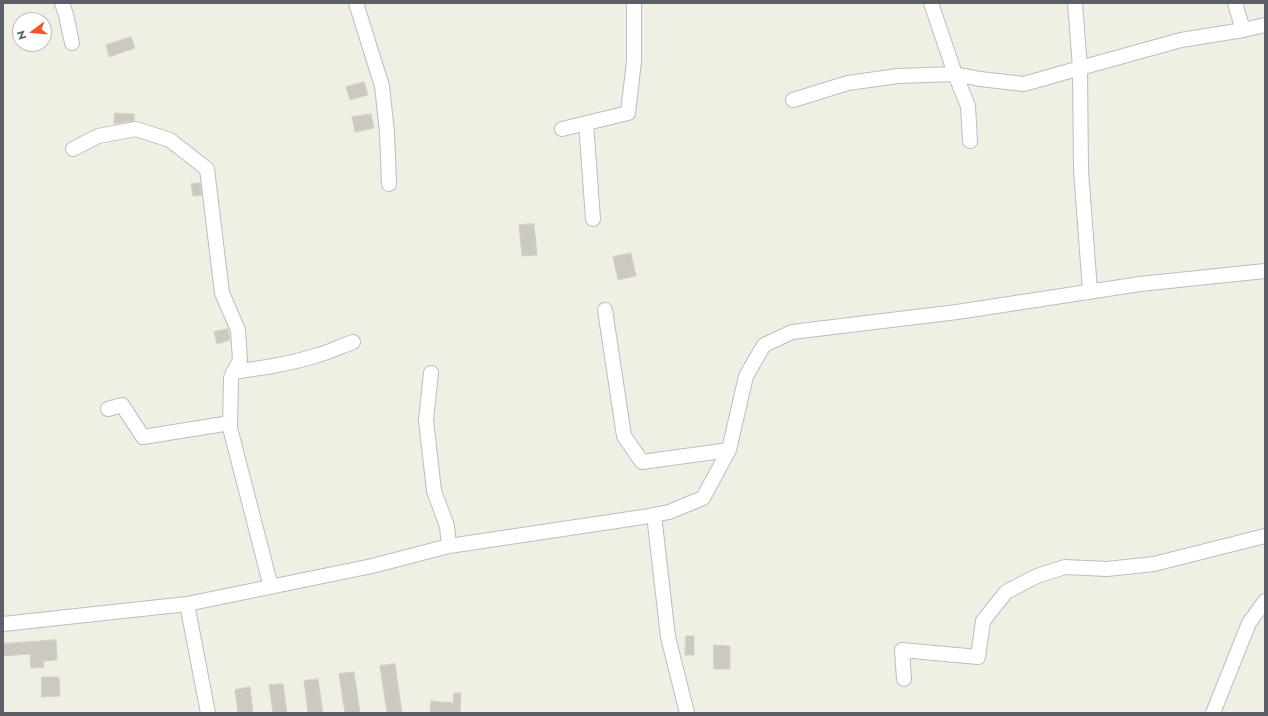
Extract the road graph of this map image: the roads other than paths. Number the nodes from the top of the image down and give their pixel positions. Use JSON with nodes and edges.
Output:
{"nodes":[{"id":1,"x":62,"y":3,"type":"edge"},
{"id":2,"x":356,"y":3,"type":"edge"},
{"id":3,"x":634,"y":3,"type":"edge"},
{"id":4,"x":931,"y":3,"type":"edge"},
{"id":5,"x":1074,"y":3,"type":"edge"},
{"id":6,"x":1234,"y":3,"type":"edge"},
{"id":7,"x":1265,"y":25,"type":"edge"},
{"id":8,"x":1243,"y":30,"type":"junction"},
{"id":9,"x":72,"y":43,"type":"dead end"},
{"id":10,"x":1080,"y":68,"type":"junction"},
{"id":11,"x":955,"y":74,"type":"junction"},
{"id":12,"x":793,"y":100,"type":"dead end"},
{"id":13,"x":586,"y":123,"type":"junction"},
{"id":14,"x":562,"y":128,"type":"dead end"},
{"id":15,"x":970,"y":141,"type":"dead end"},
{"id":16,"x":73,"y":149,"type":"dead end"},
{"id":17,"x":389,"y":184,"type":"dead end"},
{"id":18,"x":593,"y":219,"type":"dead end"},
{"id":19,"x":1265,"y":271,"type":"edge"},
{"id":20,"x":1090,"y":291,"type":"junction"},
{"id":21,"x":606,"y":310,"type":"dead end"},
{"id":22,"x":353,"y":342,"type":"dead end"},
{"id":23,"x":233,"y":372,"type":"junction"},
{"id":24,"x":431,"y":373,"type":"dead end"},
{"id":25,"x":108,"y":409,"type":"dead end"},
{"id":26,"x":230,"y":423,"type":"junction"},
{"id":27,"x":729,"y":450,"type":"junction"},
{"id":28,"x":654,"y":515,"type":"junction"},
{"id":29,"x":1265,"y":536,"type":"edge"},
{"id":30,"x":449,"y":546,"type":"junction"},
{"id":31,"x":271,"y":587,"type":"junction"},
{"id":32,"x":1265,"y":601,"type":"edge"},
{"id":33,"x":187,"y":604,"type":"junction"},
{"id":34,"x":3,"y":624,"type":"edge"},
{"id":35,"x":904,"y":679,"type":"dead end"},
{"id":36,"x":208,"y":713,"type":"edge"},
{"id":37,"x":687,"y":713,"type":"edge"},
{"id":38,"x":1213,"y":713,"type":"edge"}],
"edges":[{"from":1,"to":9,"type":"street"},
{"from":2,"to":17,"type":"street"},
{"from":3,"to":13,"type":"street"},
{"from":4,"to":11,"type":"street"},
{"from":5,"to":10,"type":"street"},
{"from":6,"to":8,"type":"street"},
{"from":7,"to":8,"type":"street"},
{"from":8,"to":10,"type":"street"},
{"from":10,"to":11,"type":"street"},
{"from":10,"to":20,"type":"street"},
{"from":11,"to":12,"type":"street"},
{"from":11,"to":15,"type":"street"},
{"from":13,"to":14,"type":"street"},
{"from":13,"to":18,"type":"street"},
{"from":16,"to":23,"type":"street"},
{"from":19,"to":20,"type":"street"},
{"from":20,"to":27,"type":"street"},
{"from":21,"to":27,"type":"street"},
{"from":22,"to":23,"type":"street"},
{"from":23,"to":26,"type":"street"},
{"from":24,"to":30,"type":"street"},
{"from":25,"to":26,"type":"street"},
{"from":26,"to":31,"type":"street"},
{"from":27,"to":28,"type":"street"},
{"from":28,"to":30,"type":"street"},
{"from":28,"to":37,"type":"street"},
{"from":29,"to":35,"type":"street"},
{"from":30,"to":31,"type":"street"},
{"from":31,"to":33,"type":"street"},
{"from":32,"to":38,"type":"street"},
{"from":33,"to":34,"type":"street"},
{"from":33,"to":36,"type":"street"}]}
